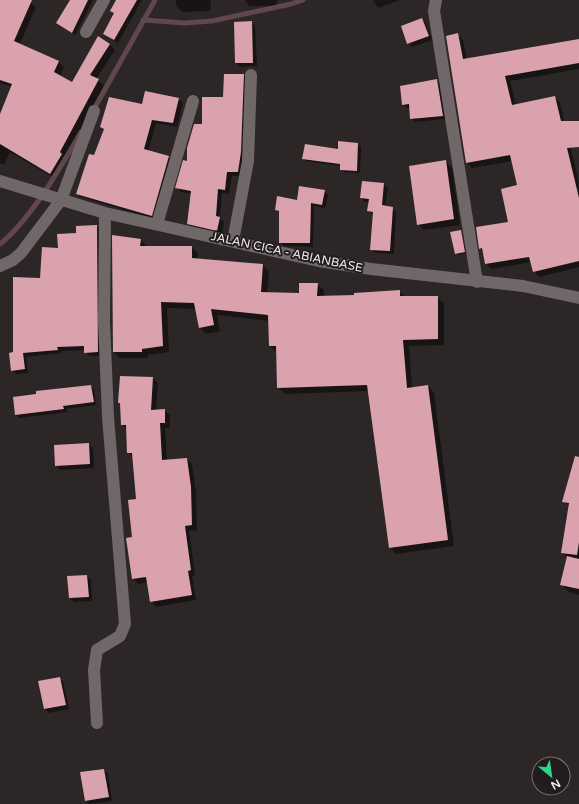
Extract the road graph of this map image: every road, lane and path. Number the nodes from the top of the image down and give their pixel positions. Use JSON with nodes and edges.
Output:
{"nodes":[{"id":1,"x":104,"y":0,"type":"edge"},
{"id":2,"x":436,"y":0,"type":"edge"},
{"id":3,"x":86,"y":32,"type":"dead end"},
{"id":4,"x":251,"y":75,"type":"dead end"},
{"id":5,"x":193,"y":101,"type":"dead end"},
{"id":6,"x":94,"y":111,"type":"dead end"},
{"id":7,"x":0,"y":181,"type":"edge"},
{"id":8,"x":58,"y":198,"type":"junction"},
{"id":9,"x":105,"y":213,"type":"junction"},
{"id":10,"x":157,"y":224,"type":"junction"},
{"id":11,"x":233,"y":241,"type":"junction"},
{"id":12,"x":0,"y":266,"type":"edge"},
{"id":13,"x":477,"y":282,"type":"junction"},
{"id":14,"x":579,"y":298,"type":"edge"},
{"id":15,"x":98,"y":723,"type":"dead end"}],
"edges":[{"from":1,"to":3,"type":"street"},
{"from":2,"to":13,"type":"street"},
{"from":4,"to":11,"type":"street"},
{"from":5,"to":10,"type":"street"},
{"from":6,"to":8,"type":"street"},
{"from":7,"to":8,"type":"street","name":"JALAN CICA - ABIANBASE"},
{"from":8,"to":9,"type":"street","name":"JALAN CICA - ABIANBASE"},
{"from":8,"to":12,"type":"street"},
{"from":9,"to":10,"type":"street","name":"JALAN CICA - ABIANBASE"},
{"from":9,"to":15,"type":"street"},
{"from":10,"to":11,"type":"street","name":"JALAN CICA - ABIANBASE"},
{"from":11,"to":13,"type":"street","name":"JALAN CICA - ABIANBASE"},
{"from":13,"to":14,"type":"street","name":"JALAN CICA - ABIANBASE"}]}
